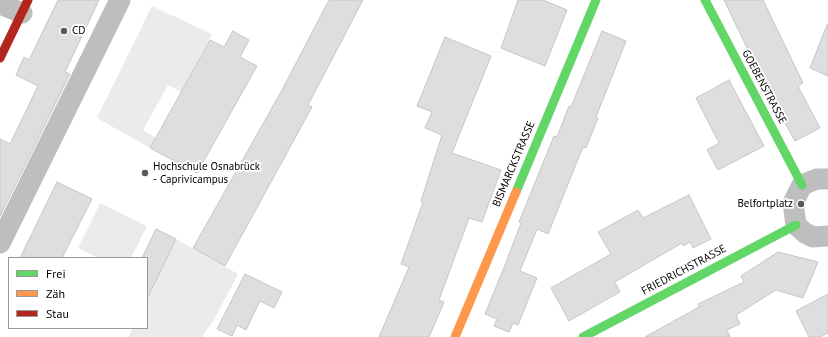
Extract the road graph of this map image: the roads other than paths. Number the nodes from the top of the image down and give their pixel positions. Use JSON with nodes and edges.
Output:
{"nodes":[{"id":1,"x":120,"y":0,"type":"edge"},
{"id":2,"x":596,"y":0,"type":"edge"},
{"id":3,"x":705,"y":0,"type":"edge"},
{"id":4,"x":0,"y":4,"type":"edge"},
{"id":5,"x":25,"y":6,"type":"edge"},
{"id":6,"x":0,"y":58,"type":"edge"},
{"id":7,"x":828,"y":179,"type":"edge"},
{"id":8,"x":802,"y":185,"type":"junction"},
{"id":9,"x":796,"y":225,"type":"junction"},
{"id":10,"x":828,"y":236,"type":"edge"},
{"id":11,"x":0,"y":243,"type":"edge"},
{"id":12,"x":455,"y":337,"type":"edge"},
{"id":13,"x":583,"y":337,"type":"edge"}],
"edges":[{"from":1,"to":11,"type":"street"},
{"from":2,"to":12,"type":"street","name":"BISMARCKSTRASSE"},
{"from":3,"to":8,"type":"street","name":"GOEBENSTRASSE"},
{"from":4,"to":5,"type":"street"},
{"from":5,"to":6,"type":"street"},
{"from":7,"to":8,"type":"street"},
{"from":8,"to":9,"type":"street"},
{"from":9,"to":10,"type":"street"},
{"from":9,"to":13,"type":"street","name":"FRIEDRICHSTRASSE"}]}
